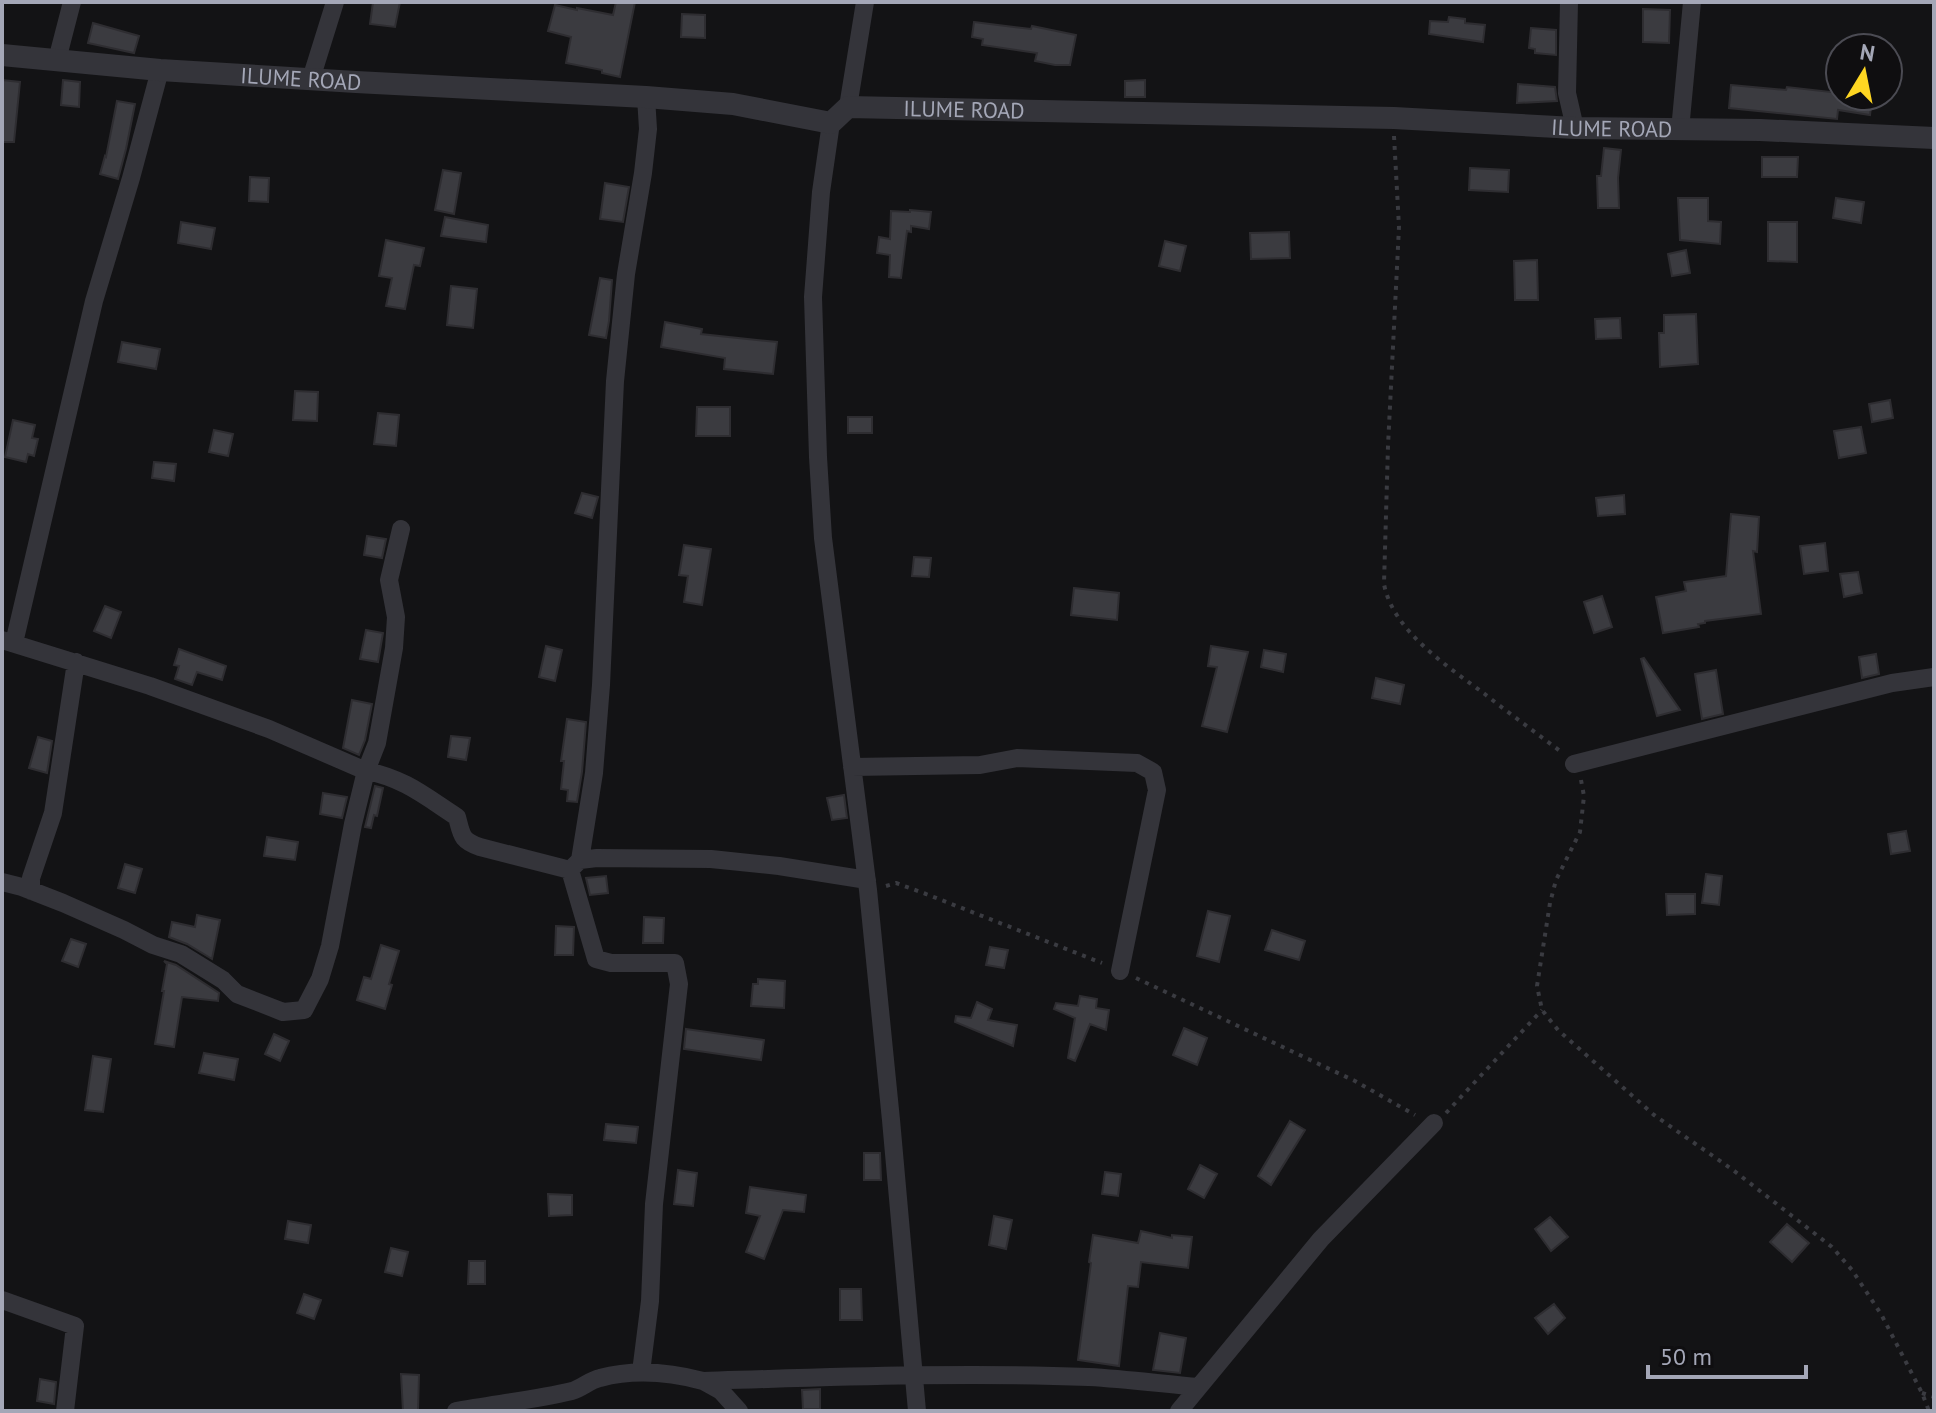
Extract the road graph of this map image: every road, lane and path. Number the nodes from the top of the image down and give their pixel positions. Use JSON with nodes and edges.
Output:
{"nodes":[{"id":1,"x":72,"y":2,"type":"edge"},
{"id":2,"x":335,"y":2,"type":"edge"},
{"id":3,"x":865,"y":2,"type":"edge"},
{"id":4,"x":1569,"y":2,"type":"edge"},
{"id":5,"x":1692,"y":2,"type":"edge"},
{"id":6,"x":2,"y":55,"type":"edge"},
{"id":7,"x":57,"y":60,"type":"junction"},
{"id":8,"x":160,"y":70,"type":"junction"},
{"id":9,"x":311,"y":79,"type":"junction"},
{"id":10,"x":646,"y":97,"type":"junction"},
{"id":11,"x":848,"y":107,"type":"junction"},
{"id":12,"x":1394,"y":118,"type":"junction"},
{"id":13,"x":831,"y":123,"type":"junction"},
{"id":14,"x":1575,"y":128,"type":"junction"},
{"id":15,"x":1680,"y":130,"type":"junction"},
{"id":16,"x":1934,"y":138,"type":"edge"},
{"id":17,"x":401,"y":529,"type":"dead end"},
{"id":18,"x":8,"y":642,"type":"edge"},
{"id":19,"x":76,"y":662,"type":"junction"},
{"id":20,"x":1934,"y":677,"type":"edge"},
{"id":21,"x":1574,"y":764,"type":"junction"},
{"id":22,"x":852,"y":767,"type":"junction"},
{"id":23,"x":366,"y":771,"type":"junction"},
{"id":24,"x":575,"y":865,"type":"junction"},
{"id":25,"x":2,"y":882,"type":"edge"},
{"id":26,"x":868,"y":885,"type":"junction"},
{"id":27,"x":31,"y":891,"type":"junction"},
{"id":28,"x":1120,"y":971,"type":"junction"},
{"id":29,"x":1542,"y":1010,"type":"junction"},
{"id":30,"x":1434,"y":1123,"type":"junction"},
{"id":31,"x":2,"y":1300,"type":"edge"},
{"id":32,"x":641,"y":1372,"type":"junction"},
{"id":33,"x":913,"y":1374,"type":"junction"},
{"id":34,"x":703,"y":1381,"type":"junction"},
{"id":35,"x":1199,"y":1387,"type":"junction"},
{"id":36,"x":1922,"y":1393,"type":"junction"},
{"id":37,"x":1934,"y":1397,"type":"edge"},
{"id":38,"x":65,"y":1411,"type":"edge"},
{"id":39,"x":456,"y":1411,"type":"edge"},
{"id":40,"x":739,"y":1411,"type":"edge"},
{"id":41,"x":917,"y":1411,"type":"edge"},
{"id":42,"x":1179,"y":1411,"type":"edge"},
{"id":43,"x":1929,"y":1411,"type":"edge"}],
"edges":[{"from":1,"to":7,"type":"street"},
{"from":2,"to":9,"type":"street"},
{"from":3,"to":11,"type":"street"},
{"from":4,"to":14,"type":"street"},
{"from":5,"to":15,"type":"street"},
{"from":6,"to":7,"type":"street","name":"ILUME ROAD"},
{"from":7,"to":8,"type":"street","name":"ILUME ROAD"},
{"from":8,"to":9,"type":"street","name":"ILUME ROAD"},
{"from":8,"to":18,"type":"street"},
{"from":9,"to":10,"type":"street","name":"ILUME ROAD"},
{"from":10,"to":13,"type":"street","name":"ILUME ROAD"},
{"from":10,"to":24,"type":"street"},
{"from":11,"to":12,"type":"street","name":"ILUME ROAD"},
{"from":11,"to":13,"type":"street"},
{"from":12,"to":14,"type":"street","name":"ILUME ROAD"},
{"from":12,"to":21,"type":"path"},
{"from":13,"to":22,"type":"street"},
{"from":14,"to":15,"type":"street","name":"ILUME ROAD"},
{"from":15,"to":16,"type":"street","name":"ILUME ROAD"},
{"from":17,"to":23,"type":"street"},
{"from":18,"to":19,"type":"street"},
{"from":19,"to":23,"type":"street"},
{"from":19,"to":27,"type":"street"},
{"from":20,"to":21,"type":"street"},
{"from":21,"to":29,"type":"path"},
{"from":22,"to":26,"type":"street"},
{"from":22,"to":28,"type":"street"},
{"from":23,"to":24,"type":"street"},
{"from":23,"to":27,"type":"street"},
{"from":24,"to":26,"type":"street"},
{"from":24,"to":32,"type":"street"},
{"from":25,"to":27,"type":"street"},
{"from":26,"to":28,"type":"path"},
{"from":26,"to":33,"type":"street"},
{"from":28,"to":30,"type":"path"},
{"from":29,"to":30,"type":"path"},
{"from":29,"to":36,"type":"path"},
{"from":30,"to":35,"type":"street"},
{"from":31,"to":38,"type":"street"},
{"from":32,"to":34,"type":"street"},
{"from":32,"to":39,"type":"street"},
{"from":33,"to":34,"type":"street"},
{"from":33,"to":35,"type":"street"},
{"from":33,"to":41,"type":"street"},
{"from":34,"to":40,"type":"street"},
{"from":35,"to":42,"type":"street"},
{"from":36,"to":37,"type":"path"},
{"from":36,"to":43,"type":"path"}]}
